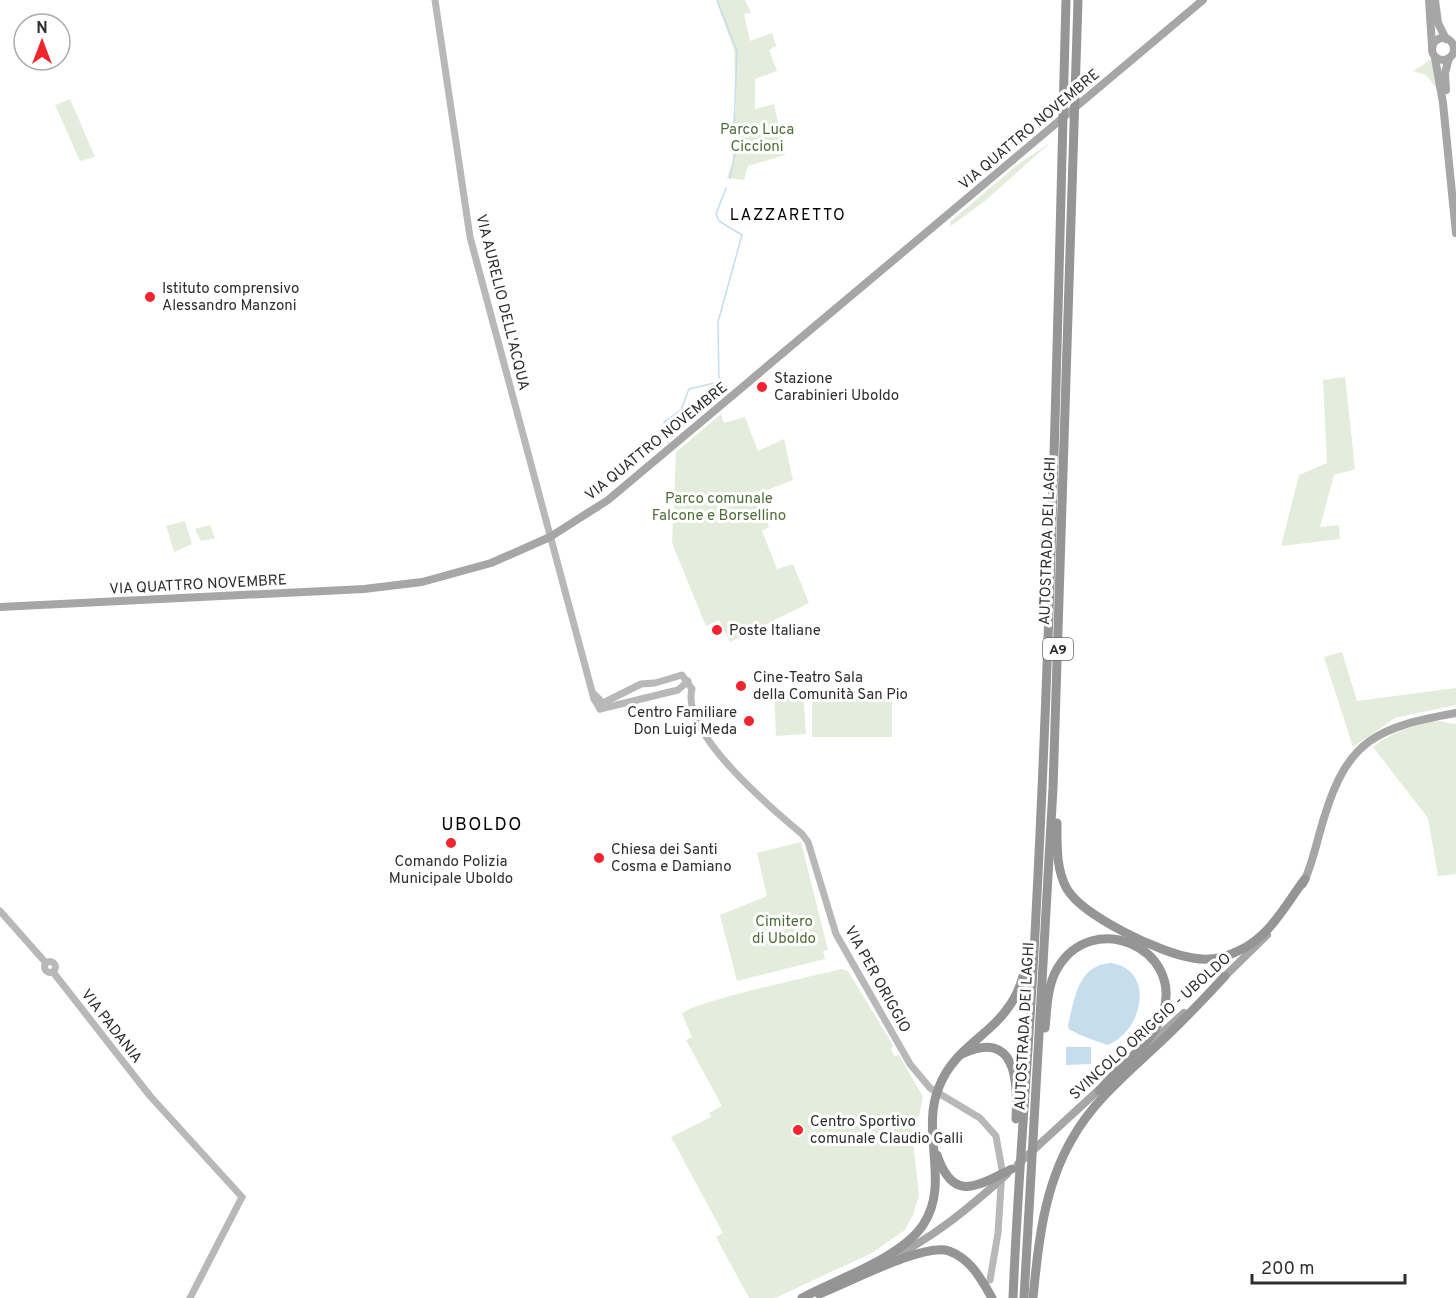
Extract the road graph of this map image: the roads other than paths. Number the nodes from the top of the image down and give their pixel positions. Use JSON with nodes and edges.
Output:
{"nodes":[{"id":1,"x":435,"y":0,"type":"edge"},
{"id":2,"x":1066,"y":0,"type":"edge"},
{"id":3,"x":1078,"y":0,"type":"edge"},
{"id":4,"x":1203,"y":0,"type":"edge"},
{"id":5,"x":1429,"y":0,"type":"edge"},
{"id":6,"x":1434,"y":0,"type":"edge"},
{"id":7,"x":1446,"y":39,"type":"junction"},
{"id":8,"x":1432,"y":47,"type":"junction"},
{"id":9,"x":1436,"y":58,"type":"junction"},
{"id":10,"x":1449,"y":58,"type":"junction"},
{"id":11,"x":1447,"y":136,"type":"junction"},
{"id":12,"x":1456,"y":233,"type":"edge"},
{"id":13,"x":550,"y":537,"type":"junction"},
{"id":14,"x":0,"y":607,"type":"edge"},
{"id":15,"x":688,"y":681,"type":"junction"},
{"id":16,"x":648,"y":683,"type":"junction"},
{"id":17,"x":639,"y":685,"type":"junction"},
{"id":18,"x":678,"y":690,"type":"junction"},
{"id":19,"x":594,"y":694,"type":"junction"},
{"id":20,"x":691,"y":694,"type":"junction"},
{"id":21,"x":650,"y":697,"type":"junction"},
{"id":22,"x":642,"y":699,"type":"junction"},
{"id":23,"x":607,"y":702,"type":"junction"},
{"id":24,"x":600,"y":710,"type":"junction"},
{"id":25,"x":1456,"y":713,"type":"edge"},
{"id":26,"x":1438,"y":716,"type":"junction"},
{"id":27,"x":1456,"y":718,"type":"edge"},
{"id":28,"x":1053,"y":788,"type":"junction"},
{"id":29,"x":1305,"y":879,"type":"junction"},
{"id":30,"x":0,"y":910,"type":"edge"},
{"id":31,"x":1036,"y":915,"type":"junction"},
{"id":32,"x":1225,"y":976,"type":"junction"},
{"id":33,"x":953,"y":1061,"type":"junction"},
{"id":34,"x":1099,"y":1090,"type":"junction"},
{"id":35,"x":932,"y":1142,"type":"junction"},
{"id":36,"x":1031,"y":1164,"type":"junction"},
{"id":37,"x":1012,"y":1169,"type":"joint"},
{"id":38,"x":988,"y":1187,"type":"junction"},
{"id":39,"x":1016,"y":1216,"type":"junction"},
{"id":40,"x":986,"y":1281,"type":"junction"},
{"id":41,"x":190,"y":1298,"type":"edge"},
{"id":42,"x":805,"y":1298,"type":"edge"},
{"id":43,"x":992,"y":1298,"type":"edge"},
{"id":44,"x":1013,"y":1298,"type":"edge"},
{"id":45,"x":1024,"y":1298,"type":"edge"},
{"id":46,"x":1032,"y":1298,"type":"edge"}],
"edges":[{"from":1,"to":13,"type":"street","name":"VIA AURELIO DELL'ACQUA"},
{"from":2,"to":31,"type":"highway","name":"AUTOSTRADA DEI LAGHI","number":"A9"},
{"from":3,"to":28,"type":"highway","name":"AUTOSTRADA DEI LAGHI","number":"A9"},
{"from":4,"to":13,"type":"main road","name":"VIA QUATTRO NOVEMBRE"},
{"from":5,"to":8,"type":"main road"},
{"from":6,"to":7,"type":"main road"},
{"from":7,"to":8,"type":"main road"},
{"from":7,"to":10,"type":"main road"},
{"from":8,"to":9,"type":"main road"},
{"from":9,"to":10,"type":"main road"},
{"from":9,"to":11,"type":"main road"},
{"from":10,"to":11,"type":"main road"},
{"from":11,"to":12,"type":"main road"},
{"from":13,"to":14,"type":"main road","name":"VIA QUATTRO NOVEMBRE"},
{"from":13,"to":19,"type":"street","name":"VIA AURELIO DELL'ACQUA"},
{"from":15,"to":16,"type":"street"},
{"from":15,"to":18,"type":"street"},
{"from":15,"to":20,"type":"street","name":"VIA PER ORIGGIO"},
{"from":16,"to":17,"type":"street"},
{"from":16,"to":21,"type":"street"},
{"from":17,"to":22,"type":"street"},
{"from":17,"to":23,"type":"street"},
{"from":18,"to":20,"type":"street"},
{"from":18,"to":21,"type":"street"},
{"from":19,"to":23,"type":"street"},
{"from":19,"to":24,"type":"street","name":"VIA AURELIO DELL'ACQUA"},
{"from":20,"to":40,"type":"street","name":"VIA PER ORIGGIO"},
{"from":21,"to":22,"type":"street"},
{"from":22,"to":24,"type":"street"},
{"from":23,"to":24,"type":"street"},
{"from":25,"to":26,"type":"main road","name":"SVINCOLO ORIGGIO - UBOLDO"},
{"from":26,"to":27,"type":"main road","name":"SVINCOLO ORIGGIO - UBOLDO"},
{"from":26,"to":29,"type":"main road","name":"SVINCOLO ORIGGIO - UBOLDO"},
{"from":28,"to":29,"type":"highway"},
{"from":28,"to":36,"type":"highway","name":"AUTOSTRADA DEI LAGHI","number":"A9"},
{"from":29,"to":32,"type":"main road","name":"SVINCOLO ORIGGIO - UBOLDO"},
{"from":30,"to":41,"type":"street","name":"VIA PADANIA"},
{"from":31,"to":33,"type":"highway"},
{"from":31,"to":39,"type":"highway","name":"AUTOSTRADA DEI LAGHI","number":"A9"},
{"from":32,"to":34,"type":"main road","name":"SVINCOLO ORIGGIO - UBOLDO"},
{"from":32,"to":46,"type":"highway"},
{"from":33,"to":35,"type":"highway"},
{"from":33,"to":39,"type":"highway"},
{"from":34,"to":36,"type":"highway"},
{"from":34,"to":37,"type":"main road","name":"SVINCOLO ORIGGIO - UBOLDO"},
{"from":35,"to":38,"type":"highway"},
{"from":35,"to":42,"type":"highway"},
{"from":36,"to":45,"type":"highway","name":"AUTOSTRADA DEI LAGHI","number":"A9"},
{"from":37,"to":38,"type":"highway"},
{"from":38,"to":42,"type":"main road"},
{"from":39,"to":44,"type":"highway","name":"AUTOSTRADA DEI LAGHI","number":"A9"},
{"from":40,"to":42,"type":"highway"},
{"from":40,"to":43,"type":"highway"}]}
